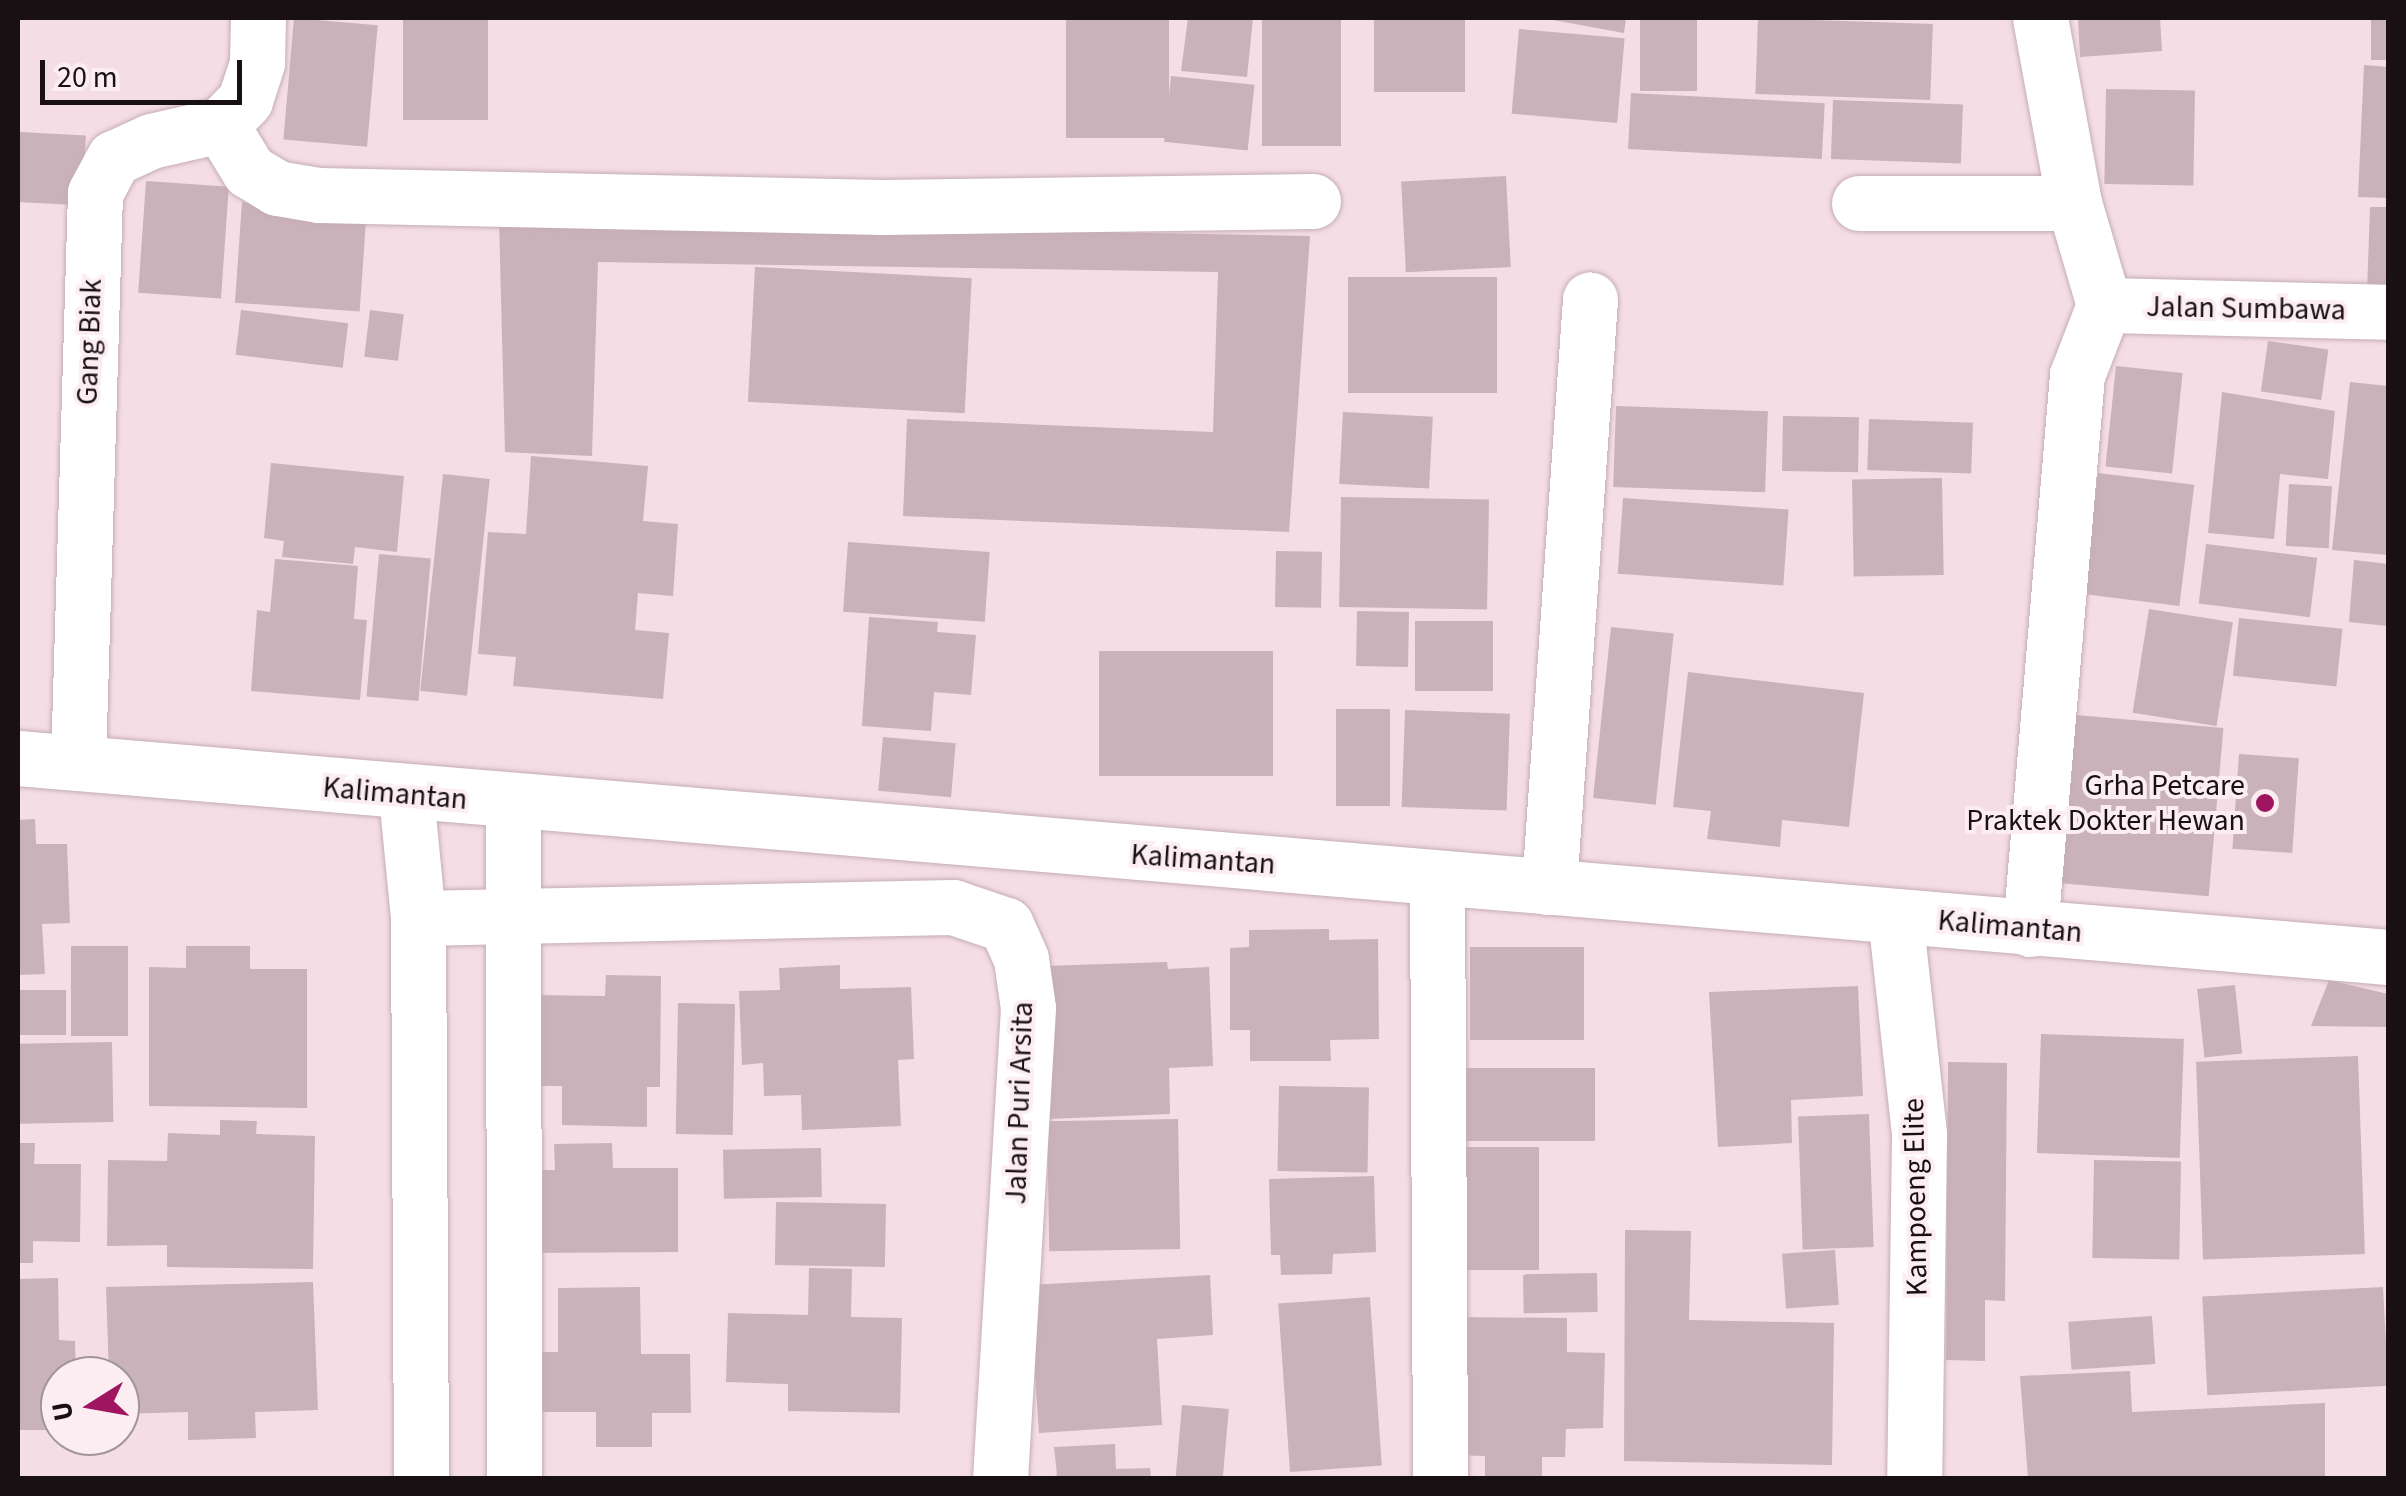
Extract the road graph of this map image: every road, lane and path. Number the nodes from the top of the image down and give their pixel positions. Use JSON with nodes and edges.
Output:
{"nodes":[{"id":1,"x":258,"y":18,"type":"edge"},
{"id":2,"x":2040,"y":18,"type":"edge"},
{"id":3,"x":221,"y":125,"type":"junction"},
{"id":4,"x":1313,"y":201,"type":"dead end"},
{"id":5,"x":2074,"y":203,"type":"junction"},
{"id":6,"x":1859,"y":204,"type":"dead end"},
{"id":7,"x":1590,"y":299,"type":"dead end"},
{"id":8,"x":2104,"y":305,"type":"junction"},
{"id":9,"x":2388,"y":312,"type":"edge"},
{"id":10,"x":18,"y":758,"type":"edge"},
{"id":11,"x":78,"y":762,"type":"junction"},
{"id":12,"x":406,"y":795,"type":"junction"},
{"id":13,"x":513,"y":804,"type":"junction"},
{"id":14,"x":1437,"y":878,"type":"junction"},
{"id":15,"x":1550,"y":886,"type":"junction"},
{"id":16,"x":514,"y":912,"type":"junction"},
{"id":17,"x":1895,"y":916,"type":"junction"},
{"id":18,"x":418,"y":918,"type":"junction"},
{"id":19,"x":2030,"y":929,"type":"junction"},
{"id":20,"x":2388,"y":957,"type":"edge"},
{"id":21,"x":421,"y":1478,"type":"edge"},
{"id":22,"x":514,"y":1478,"type":"edge"},
{"id":23,"x":1000,"y":1478,"type":"edge"},
{"id":24,"x":1440,"y":1478,"type":"edge"},
{"id":25,"x":1914,"y":1478,"type":"edge"}],
"edges":[{"from":1,"to":3,"type":"street"},
{"from":2,"to":5,"type":"street"},
{"from":3,"to":4,"type":"street"},
{"from":3,"to":11,"type":"street","name":"Gang Biak"},
{"from":5,"to":6,"type":"street"},
{"from":5,"to":8,"type":"street"},
{"from":7,"to":15,"type":"street"},
{"from":8,"to":9,"type":"street","name":"Jalan Sumbawa"},
{"from":8,"to":19,"type":"street"},
{"from":10,"to":11,"type":"street","name":"Kalimantan"},
{"from":11,"to":12,"type":"street","name":"Kalimantan"},
{"from":12,"to":13,"type":"street","name":"Kalimantan"},
{"from":12,"to":18,"type":"street"},
{"from":13,"to":14,"type":"street","name":"Kalimantan"},
{"from":13,"to":16,"type":"street"},
{"from":14,"to":15,"type":"street","name":"Kalimantan"},
{"from":14,"to":24,"type":"street"},
{"from":15,"to":17,"type":"street","name":"Kalimantan"},
{"from":16,"to":18,"type":"street","name":"Jalan Puri Arsita"},
{"from":16,"to":22,"type":"street"},
{"from":16,"to":23,"type":"street","name":"Jalan Puri Arsita"},
{"from":17,"to":19,"type":"street","name":"Kalimantan"},
{"from":17,"to":25,"type":"street","name":"Kampoeng Elite"},
{"from":18,"to":21,"type":"street"},
{"from":19,"to":20,"type":"street","name":"Kalimantan"}]}
